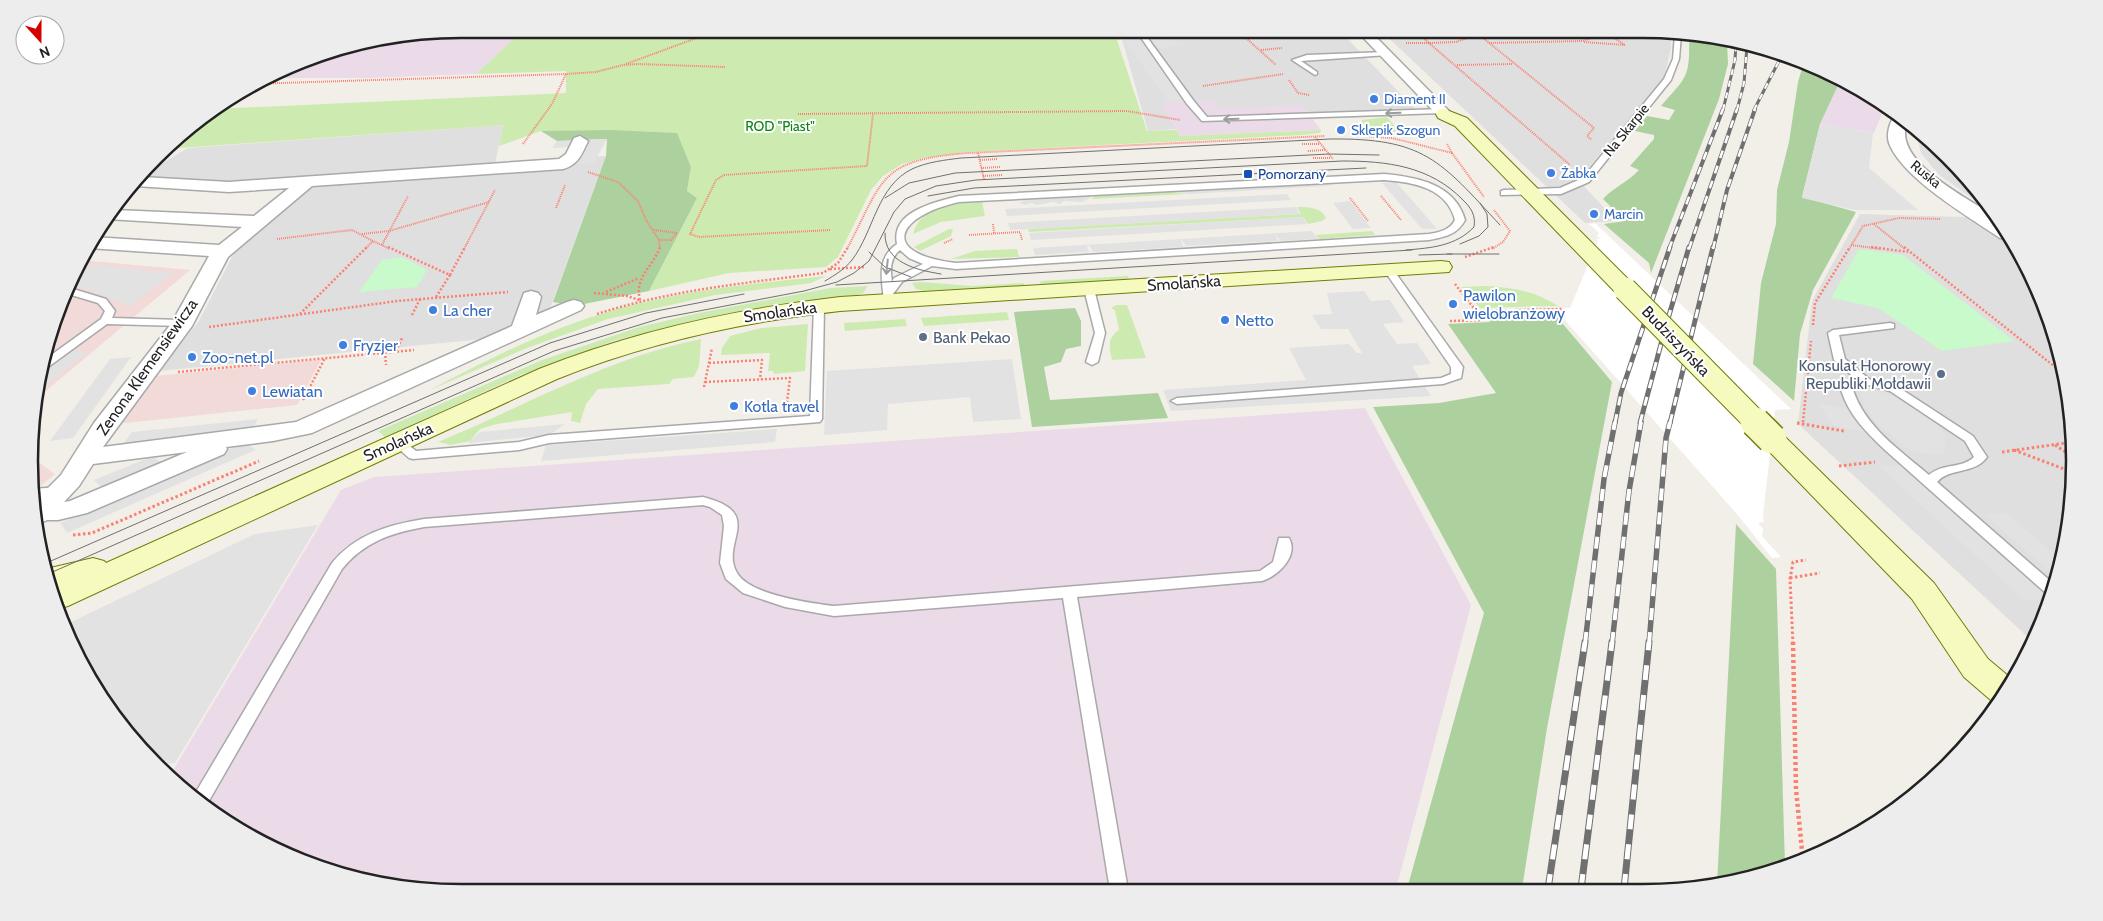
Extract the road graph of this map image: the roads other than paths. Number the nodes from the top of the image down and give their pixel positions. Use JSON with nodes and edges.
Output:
{"nodes":[{"id":1,"x":1144,"y":38,"type":"edge"},
{"id":2,"x":1370,"y":38,"type":"edge"},
{"id":3,"x":1678,"y":39,"type":"edge"},
{"id":4,"x":1386,"y":54,"type":"junction"},
{"id":5,"x":1315,"y":73,"type":"dead end"},
{"id":6,"x":1443,"y":112,"type":"junction"},
{"id":7,"x":1898,"y":123,"type":"edge"},
{"id":8,"x":580,"y":141,"type":"dead end"},
{"id":9,"x":308,"y":181,"type":"junction"},
{"id":10,"x":142,"y":182,"type":"edge"},
{"id":11,"x":1504,"y":193,"type":"dead end"},
{"id":12,"x":1529,"y":193,"type":"junction"},
{"id":13,"x":116,"y":216,"type":"edge"},
{"id":14,"x":1994,"y":225,"type":"edge"},
{"id":15,"x":264,"y":231,"type":"junction"},
{"id":16,"x":98,"y":243,"type":"edge"},
{"id":17,"x":901,"y":245,"type":"junction"},
{"id":18,"x":224,"y":252,"type":"junction"},
{"id":19,"x":931,"y":263,"type":"junction"},
{"id":20,"x":1441,"y":267,"type":"dead end"},
{"id":21,"x":1389,"y":270,"type":"junction"},
{"id":22,"x":1089,"y":289,"type":"junction"},
{"id":23,"x":73,"y":292,"type":"edge"},
{"id":24,"x":531,"y":297,"type":"dead end"},
{"id":25,"x":888,"y":298,"type":"junction"},
{"id":26,"x":583,"y":305,"type":"road end"},
{"id":27,"x":819,"y":306,"type":"junction"},
{"id":28,"x":105,"y":321,"type":"junction"},
{"id":29,"x":1890,"y":326,"type":"dead end"},
{"id":30,"x":179,"y":328,"type":"junction"},
{"id":31,"x":521,"y":331,"type":"junction"},
{"id":32,"x":50,"y":361,"type":"edge"},
{"id":33,"x":1092,"y":362,"type":"dead end"},
{"id":34,"x":1865,"y":381,"type":"junction"},
{"id":35,"x":1178,"y":401,"type":"dead end"},
{"id":36,"x":241,"y":438,"type":"junction"},
{"id":37,"x":397,"y":442,"type":"junction"},
{"id":38,"x":86,"y":457,"type":"junction"},
{"id":39,"x":1930,"y":483,"type":"junction"},
{"id":40,"x":40,"y":505,"type":"edge"},
{"id":41,"x":40,"y":509,"type":"edge"},
{"id":42,"x":1284,"y":541,"type":"dead end"},
{"id":43,"x":2046,"y":585,"type":"edge"},
{"id":44,"x":59,"y":591,"type":"edge"},
{"id":45,"x":1069,"y":593,"type":"junction"},
{"id":46,"x":1999,"y":688,"type":"edge"},
{"id":47,"x":203,"y":796,"type":"edge"},
{"id":48,"x":1118,"y":884,"type":"edge"}],
"edges":[{"from":6,"to":1,"type":"lane","one_way":true},
{"from":2,"to":4,"type":"street","name":"Budziszyńska"},
{"from":3,"to":12,"type":"lane","name":"Na Skarpie"},
{"from":4,"to":5,"type":"lane"},
{"from":4,"to":6,"type":"street","name":"Budziszyńska"},
{"from":6,"to":12,"type":"street","name":"Budziszyńska"},
{"from":7,"to":14,"type":"street","name":"Ruska"},
{"from":8,"to":9,"type":"street"},
{"from":9,"to":10,"type":"street"},
{"from":9,"to":15,"type":"street","name":"Zenona Klemensiewicza"},
{"from":11,"to":12,"type":"lane","name":"Na Skarpie"},
{"from":12,"to":46,"type":"street","name":"Budziszyńska","bridge":true},
{"from":13,"to":15,"type":"street"},
{"from":15,"to":18,"type":"street","name":"Zenona Klemensiewicza"},
{"from":16,"to":18,"type":"street"},
{"from":17,"to":19,"type":"lane"},
{"from":17,"to":19,"type":"lane"},
{"from":17,"to":25,"type":"lane","one_way":true},
{"from":18,"to":30,"type":"street","name":"Zenona Klemensiewicza"},
{"from":19,"to":25,"type":"lane"},
{"from":20,"to":21,"type":"street","name":"Smolańska"},
{"from":21,"to":22,"type":"street","name":"Smolańska"},
{"from":21,"to":35,"type":"lane"},
{"from":22,"to":25,"type":"street","name":"Smolańska"},
{"from":22,"to":33,"type":"lane"},
{"from":23,"to":28,"type":"lane"},
{"from":24,"to":31,"type":"street"},
{"from":25,"to":27,"type":"street","name":"Smolańska"},
{"from":26,"to":31,"type":"street"},
{"from":27,"to":37,"type":"street","name":"Smolańska"},
{"from":27,"to":37,"type":"lane"},
{"from":28,"to":30,"type":"lane"},
{"from":28,"to":32,"type":"lane"},
{"from":29,"to":34,"type":"lane"},
{"from":30,"to":38,"type":"street","name":"Zenona Klemensiewicza"},
{"from":31,"to":36,"type":"street"},
{"from":34,"to":39,"type":"lane"},
{"from":34,"to":39,"type":"lane"},
{"from":36,"to":38,"type":"street"},
{"from":36,"to":41,"type":"street"},
{"from":37,"to":44,"type":"street","name":"Smolańska"},
{"from":38,"to":40,"type":"street","name":"Zenona Klemensiewicza"},
{"from":39,"to":43,"type":"lane"},
{"from":42,"to":45,"type":"lane"},
{"from":45,"to":47,"type":"lane"},
{"from":45,"to":48,"type":"lane"}]}
